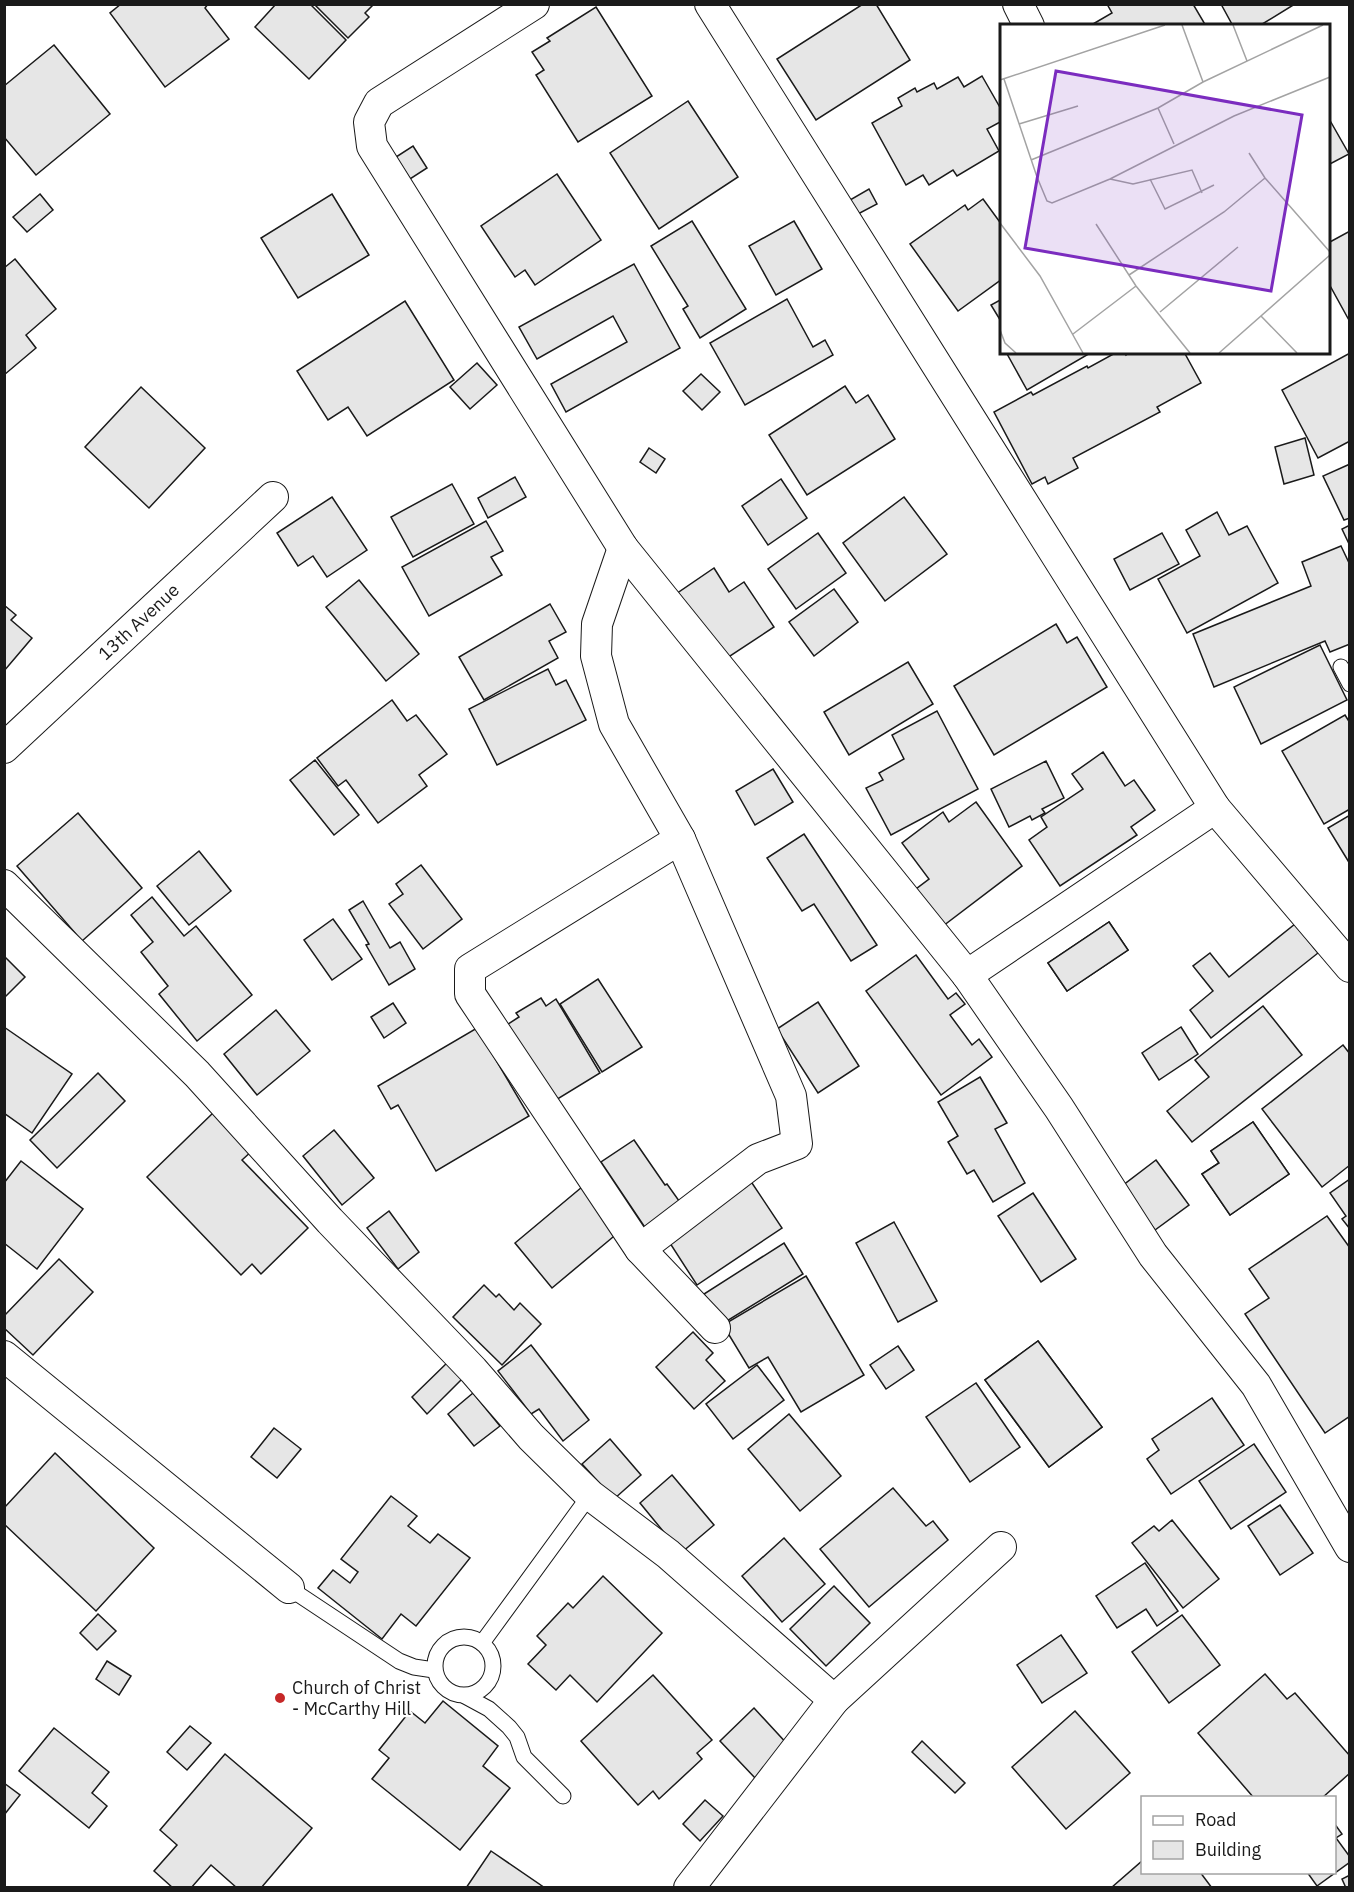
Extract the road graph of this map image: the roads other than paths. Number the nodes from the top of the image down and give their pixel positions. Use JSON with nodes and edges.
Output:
{"nodes":[{"id":1,"x":534,"y":4,"type":"edge"},
{"id":2,"x":710,"y":4,"type":"edge"},
{"id":3,"x":1018,"y":4,"type":"edge"},
{"id":4,"x":1028,"y":24,"type":"edge"},
{"id":5,"x":273,"y":497,"type":"dead end"},
{"id":6,"x":623,"y":548,"type":"junction"},
{"id":7,"x":1341,"y":667,"type":"dead end"},
{"id":8,"x":1350,"y":684,"type":"edge"},
{"id":9,"x":4,"y":748,"type":"edge"},
{"id":10,"x":1215,"y":808,"type":"junction"},
{"id":11,"x":680,"y":839,"type":"junction"},
{"id":12,"x":4,"y":885,"type":"edge"},
{"id":13,"x":1350,"y":968,"type":"edge"},
{"id":14,"x":967,"y":975,"type":"junction"},
{"id":15,"x":640,"y":1249,"type":"junction"},
{"id":16,"x":715,"y":1328,"type":"dead end"},
{"id":17,"x":4,"y":1356,"type":"edge"},
{"id":18,"x":590,"y":1495,"type":"junction"},
{"id":19,"x":1000,"y":1547,"type":"dead end"},
{"id":20,"x":1350,"y":1547,"type":"edge"},
{"id":21,"x":289,"y":1588,"type":"joint"},
{"id":22,"x":482,"y":1643,"type":"junction"},
{"id":23,"x":434,"y":1670,"type":"junction"},
{"id":24,"x":465,"y":1696,"type":"junction"},
{"id":25,"x":834,"y":1700,"type":"junction"},
{"id":26,"x":564,"y":1796,"type":"dead end"},
{"id":27,"x":689,"y":1887,"type":"edge"}],
"edges":[{"from":1,"to":6,"type":"street"},
{"from":2,"to":10,"type":"street"},
{"from":3,"to":4,"type":"street"},
{"from":5,"to":9,"type":"street","name":"13th Avenue"},
{"from":6,"to":11,"type":"street"},
{"from":6,"to":14,"type":"street"},
{"from":7,"to":8,"type":"lane"},
{"from":10,"to":13,"type":"street"},
{"from":10,"to":14,"type":"street"},
{"from":11,"to":15,"type":"street"},
{"from":11,"to":15,"type":"street"},
{"from":12,"to":18,"type":"street"},
{"from":14,"to":20,"type":"street"},
{"from":15,"to":16,"type":"street"},
{"from":17,"to":21,"type":"street"},
{"from":18,"to":22,"type":"lane"},
{"from":18,"to":25,"type":"street"},
{"from":19,"to":25,"type":"street"},
{"from":21,"to":23,"type":"lane"},
{"from":22,"to":23,"type":"lane"},
{"from":22,"to":24,"type":"lane"},
{"from":23,"to":24,"type":"lane"},
{"from":24,"to":26,"type":"lane"},
{"from":25,"to":27,"type":"street"}]}
